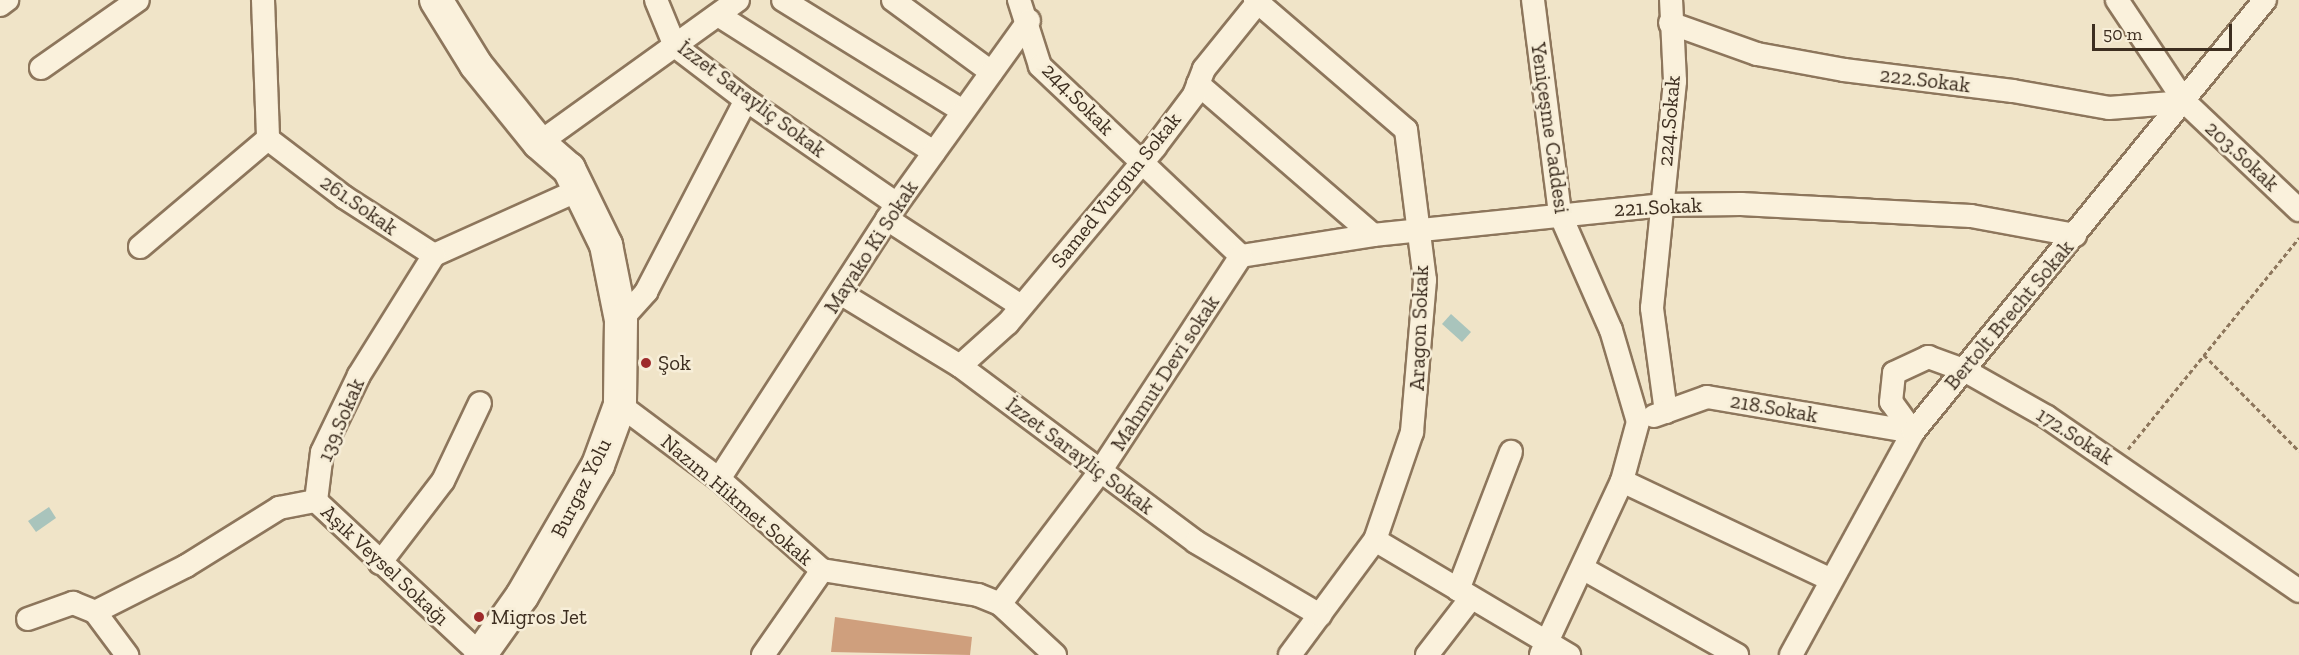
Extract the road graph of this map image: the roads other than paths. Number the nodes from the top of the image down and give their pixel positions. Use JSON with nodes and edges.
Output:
{"nodes":[{"id":1,"x":7,"y":0,"type":"edge"},
{"id":2,"x":138,"y":0,"type":"edge"},
{"id":3,"x":263,"y":0,"type":"edge"},
{"id":4,"x":436,"y":0,"type":"edge"},
{"id":5,"x":656,"y":0,"type":"edge"},
{"id":6,"x":738,"y":0,"type":"edge"},
{"id":7,"x":783,"y":0,"type":"edge"},
{"id":8,"x":893,"y":0,"type":"edge"},
{"id":9,"x":1533,"y":0,"type":"edge"},
{"id":10,"x":1671,"y":0,"type":"edge"},
{"id":11,"x":2117,"y":0,"type":"edge"},
{"id":12,"x":2265,"y":0,"type":"edge"},
{"id":13,"x":1257,"y":1,"type":"edge"},
{"id":14,"x":0,"y":5,"type":"edge"},
{"id":15,"x":1025,"y":14,"type":"edge"},
{"id":16,"x":718,"y":15,"type":"junction"},
{"id":17,"x":1670,"y":23,"type":"junction"},
{"id":18,"x":675,"y":46,"type":"junction"},
{"id":19,"x":41,"y":68,"type":"dead end"},
{"id":20,"x":991,"y":72,"type":"junction"},
{"id":21,"x":1198,"y":84,"type":"junction"},
{"id":22,"x":746,"y":100,"type":"junction"},
{"id":23,"x":2185,"y":102,"type":"junction"},
{"id":24,"x":963,"y":111,"type":"junction"},
{"id":25,"x":268,"y":139,"type":"junction"},
{"id":26,"x":539,"y":143,"type":"junction"},
{"id":27,"x":934,"y":152,"type":"junction"},
{"id":28,"x":1142,"y":162,"type":"junction"},
{"id":29,"x":580,"y":189,"type":"junction"},
{"id":30,"x":1661,"y":205,"type":"junction"},
{"id":31,"x":2299,"y":210,"type":"edge"},
{"id":32,"x":892,"y":212,"type":"junction"},
{"id":33,"x":1560,"y":214,"type":"junction"},
{"id":34,"x":1419,"y":231,"type":"junction"},
{"id":35,"x":1373,"y":235,"type":"junction"},
{"id":36,"x":2075,"y":235,"type":"junction"},
{"id":37,"x":140,"y":247,"type":"dead end"},
{"id":38,"x":434,"y":255,"type":"junction"},
{"id":39,"x":1242,"y":256,"type":"junction"},
{"id":40,"x":842,"y":294,"type":"junction"},
{"id":41,"x":1021,"y":306,"type":"junction"},
{"id":42,"x":621,"y":320,"type":"junction"},
{"id":43,"x":960,"y":366,"type":"junction"},
{"id":44,"x":1964,"y":370,"type":"junction"},
{"id":45,"x":480,"y":403,"type":"dead end"},
{"id":46,"x":620,"y":405,"type":"junction"},
{"id":47,"x":1665,"y":412,"type":"junction"},
{"id":48,"x":1638,"y":422,"type":"junction"},
{"id":49,"x":1912,"y":432,"type":"junction"},
{"id":50,"x":1511,"y":452,"type":"dead end"},
{"id":51,"x":1100,"y":472,"type":"junction"},
{"id":52,"x":719,"y":479,"type":"junction"},
{"id":53,"x":1622,"y":481,"type":"junction"},
{"id":54,"x":316,"y":501,"type":"junction"},
{"id":55,"x":1375,"y":540,"type":"junction"},
{"id":56,"x":380,"y":563,"type":"junction"},
{"id":57,"x":1582,"y":568,"type":"junction"},
{"id":58,"x":822,"y":570,"type":"junction"},
{"id":59,"x":1831,"y":579,"type":"junction"},
{"id":60,"x":2299,"y":591,"type":"edge"},
{"id":61,"x":1464,"y":594,"type":"junction"},
{"id":62,"x":1000,"y":604,"type":"junction"},
{"id":63,"x":95,"y":612,"type":"junction"},
{"id":64,"x":1320,"y":615,"type":"junction"},
{"id":65,"x":28,"y":619,"type":"dead end"},
{"id":66,"x":1544,"y":649,"type":"edge"},
{"id":67,"x":1050,"y":653,"type":"edge"},
{"id":68,"x":480,"y":654,"type":"edge"},
{"id":69,"x":127,"y":655,"type":"edge"},
{"id":70,"x":763,"y":655,"type":"edge"},
{"id":71,"x":1290,"y":655,"type":"edge"},
{"id":72,"x":1427,"y":655,"type":"edge"},
{"id":73,"x":1569,"y":655,"type":"edge"},
{"id":74,"x":1737,"y":655,"type":"edge"},
{"id":75,"x":1791,"y":655,"type":"edge"}],
"edges":[{"from":1,"to":14,"type":"street"},
{"from":2,"to":19,"type":"street"},
{"from":3,"to":25,"type":"street"},
{"from":4,"to":26,"type":"street","name":"Burgaz Yolu"},
{"from":5,"to":18,"type":"street","name":"İzzet Sarayliç Sokak"},
{"from":6,"to":16,"type":"street"},
{"from":7,"to":24,"type":"street"},
{"from":8,"to":20,"type":"street"},
{"from":9,"to":33,"type":"street","name":"Yeniçeşme Caddesi"},
{"from":10,"to":17,"type":"street","name":"224.Sokak"},
{"from":11,"to":23,"type":"street","name":"203.Sokak"},
{"from":12,"to":23,"type":"street","name":"Bertolt Brecht Sokak"},
{"from":13,"to":21,"type":"street","name":"Samed Vurgun Sokak"},
{"from":13,"to":34,"type":"street","name":"Aragon Sokak"},
{"from":15,"to":20,"type":"street","name":"Mayako Ki Sokak"},
{"from":15,"to":28,"type":"street","name":"244.Sokak"},
{"from":16,"to":18,"type":"street"},
{"from":16,"to":27,"type":"street"},
{"from":17,"to":23,"type":"street","name":"222.Sokak"},
{"from":17,"to":30,"type":"street","name":"224.Sokak"},
{"from":18,"to":22,"type":"street","name":"İzzet Sarayliç Sokak"},
{"from":18,"to":26,"type":"street"},
{"from":20,"to":24,"type":"street","name":"Mayako Ki Sokak"},
{"from":21,"to":28,"type":"street","name":"Samed Vurgun Sokak"},
{"from":21,"to":35,"type":"street"},
{"from":22,"to":32,"type":"street","name":"İzzet Sarayliç Sokak"},
{"from":22,"to":42,"type":"street"},
{"from":23,"to":31,"type":"street","name":"203.Sokak"},
{"from":23,"to":36,"type":"street","name":"Bertolt Brecht Sokak"},
{"from":24,"to":27,"type":"street","name":"Mayako Ki Sokak"},
{"from":25,"to":37,"type":"street"},
{"from":25,"to":38,"type":"street","name":"261.Sokak"},
{"from":26,"to":29,"type":"street","name":"Burgaz Yolu"},
{"from":27,"to":32,"type":"street","name":"Mayako Ki Sokak"},
{"from":28,"to":39,"type":"street","name":"244.Sokak"},
{"from":28,"to":41,"type":"street","name":"Samed Vurgun Sokak"},
{"from":29,"to":38,"type":"street"},
{"from":29,"to":42,"type":"street","name":"Burgaz Yolu"},
{"from":30,"to":33,"type":"street","name":"221.Sokak"},
{"from":30,"to":36,"type":"street","name":"221.Sokak"},
{"from":30,"to":47,"type":"street","name":"224.Sokak"},
{"from":32,"to":40,"type":"street","name":"Mayako Ki Sokak"},
{"from":32,"to":41,"type":"street","name":"İzzet Sarayliç Sokak"},
{"from":33,"to":34,"type":"street","name":"221.Sokak"},
{"from":33,"to":48,"type":"street","name":"Yeniçeşme Caddesi"},
{"from":34,"to":35,"type":"street","name":"221.Sokak"},
{"from":34,"to":55,"type":"street","name":"Aragon Sokak"},
{"from":35,"to":39,"type":"street","name":"221.Sokak"},
{"from":36,"to":44,"type":"street","name":"Bertolt Brecht Sokak"},
{"from":38,"to":54,"type":"street","name":"139.Sokak"},
{"from":39,"to":51,"type":"street","name":"Mahmut Devi sokak"},
{"from":40,"to":43,"type":"street","name":"İzzet Sarayliç Sokak"},
{"from":40,"to":52,"type":"street","name":"Mayako Ki Sokak"},
{"from":41,"to":43,"type":"street","name":"Samed Vurgun Sokak"},
{"from":42,"to":46,"type":"street","name":"Burgaz Yolu"},
{"from":43,"to":51,"type":"street","name":"İzzet Sarayliç Sokak"},
{"from":44,"to":49,"type":"street","name":"Bertolt Brecht Sokak"},
{"from":44,"to":49,"type":"street","name":"172.Sokak"},
{"from":44,"to":60,"type":"street","name":"172.Sokak"},
{"from":45,"to":56,"type":"street"},
{"from":46,"to":52,"type":"street","name":"Nazım Hikmet Sokak"},
{"from":46,"to":68,"type":"street","name":"Burgaz Yolu"},
{"from":47,"to":48,"type":"street","name":"218.Sokak"},
{"from":47,"to":49,"type":"street","name":"218.Sokak"},
{"from":48,"to":53,"type":"street"},
{"from":49,"to":59,"type":"street","name":"Bertolt Brecht Sokak"},
{"from":50,"to":61,"type":"street"},
{"from":51,"to":62,"type":"street","name":"Mahmut Devi sokak"},
{"from":51,"to":64,"type":"street","name":"İzzet Sarayliç Sokak"},
{"from":52,"to":58,"type":"street","name":"Nazım Hikmet Sokak"},
{"from":53,"to":57,"type":"street"},
{"from":53,"to":59,"type":"street"},
{"from":54,"to":56,"type":"street","name":"Aşık Veysel Sokağı"},
{"from":54,"to":63,"type":"street"},
{"from":55,"to":61,"type":"street"},
{"from":55,"to":64,"type":"street","name":"Aragon Sokak"},
{"from":56,"to":68,"type":"street","name":"Aşık Veysel Sokağı"},
{"from":57,"to":66,"type":"street"},
{"from":57,"to":74,"type":"street"},
{"from":58,"to":62,"type":"street","name":"Nazım Hikmet Sokak"},
{"from":58,"to":70,"type":"street"},
{"from":59,"to":75,"type":"street","name":"Bertolt Brecht Sokak"},
{"from":61,"to":66,"type":"street"},
{"from":61,"to":72,"type":"street"},
{"from":62,"to":67,"type":"street","name":"Nazım Hikmet Sokak"},
{"from":63,"to":65,"type":"street"},
{"from":63,"to":69,"type":"street"},
{"from":64,"to":71,"type":"street","name":"Aragon Sokak"},
{"from":66,"to":73,"type":"street"}]}
